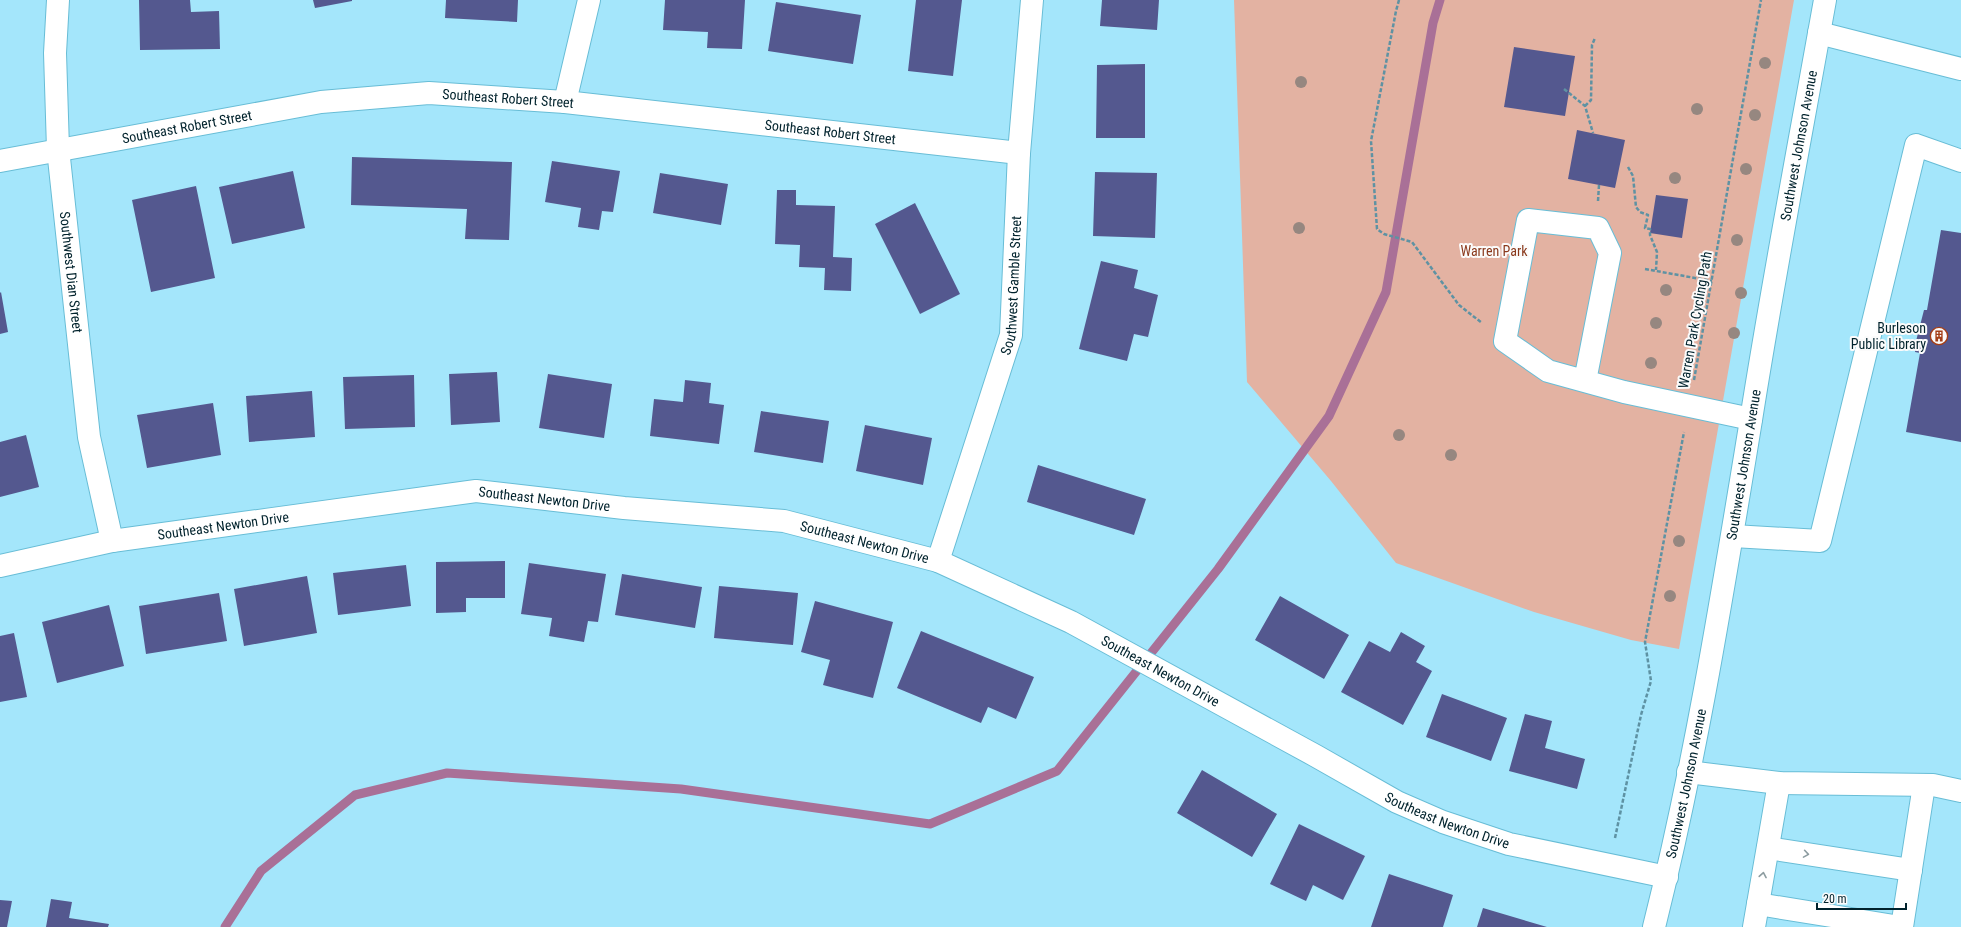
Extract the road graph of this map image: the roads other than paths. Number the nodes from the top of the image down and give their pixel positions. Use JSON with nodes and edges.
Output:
{"nodes":[{"id":1,"x":58,"y":0,"type":"edge"},
{"id":2,"x":589,"y":0,"type":"edge"},
{"id":3,"x":1032,"y":0,"type":"edge"},
{"id":4,"x":1824,"y":0,"type":"edge"},
{"id":5,"x":1819,"y":33,"type":"junction"},
{"id":6,"x":1961,"y":70,"type":"edge"},
{"id":7,"x":565,"y":102,"type":"junction"},
{"id":8,"x":58,"y":149,"type":"junction"},
{"id":9,"x":1019,"y":153,"type":"junction"},
{"id":10,"x":0,"y":161,"type":"edge"},
{"id":11,"x":1961,"y":161,"type":"edge"},
{"id":12,"x":1585,"y":381,"type":"junction"},
{"id":13,"x":1751,"y":419,"type":"junction"},
{"id":14,"x":1733,"y":536,"type":"junction"},
{"id":15,"x":112,"y":542,"type":"junction"},
{"id":16,"x":938,"y":561,"type":"junction"},
{"id":17,"x":0,"y":566,"type":"edge"},
{"id":18,"x":1688,"y":772,"type":"junction"},
{"id":19,"x":1779,"y":783,"type":"junction"},
{"id":20,"x":1924,"y":785,"type":"junction"},
{"id":21,"x":1961,"y":791,"type":"edge"},
{"id":22,"x":1768,"y":848,"type":"junction"},
{"id":23,"x":1912,"y":870,"type":"junction"},
{"id":24,"x":1667,"y":877,"type":"junction"},
{"id":25,"x":1758,"y":904,"type":"junction"},
{"id":26,"x":1654,"y":927,"type":"edge"},
{"id":27,"x":1754,"y":927,"type":"edge"},
{"id":28,"x":1901,"y":927,"type":"edge"}],
"edges":[{"from":1,"to":8,"type":"street","name":"Southwest Dian Street"},
{"from":2,"to":7,"type":"street"},
{"from":3,"to":9,"type":"street","name":"Southwest Gamble Street"},
{"from":4,"to":5,"type":"street","name":"Southwest Johnson Avenue"},
{"from":5,"to":6,"type":"street"},
{"from":5,"to":13,"type":"street","name":"Southwest Johnson Avenue"},
{"from":7,"to":8,"type":"street","name":"Southeast Robert Street"},
{"from":7,"to":9,"type":"street","name":"Southeast Robert Street"},
{"from":8,"to":10,"type":"street","name":"Southeast Robert Street"},
{"from":8,"to":15,"type":"street","name":"Southwest Dian Street"},
{"from":9,"to":16,"type":"street","name":"Southwest Gamble Street"},
{"from":11,"to":14,"type":"street"},
{"from":12,"to":12,"type":"street"},
{"from":12,"to":13,"type":"street"},
{"from":13,"to":14,"type":"street","name":"Southwest Johnson Avenue"},
{"from":14,"to":18,"type":"street","name":"Southwest Johnson Avenue"},
{"from":15,"to":16,"type":"street","name":"Southeast Newton Drive"},
{"from":15,"to":17,"type":"street","name":"Southeast Newton Drive"},
{"from":16,"to":24,"type":"street","name":"Southeast Newton Drive"},
{"from":18,"to":19,"type":"street"},
{"from":18,"to":24,"type":"street","name":"Southwest Johnson Avenue"},
{"from":19,"to":20,"type":"street"},
{"from":19,"to":22,"type":"street"},
{"from":20,"to":21,"type":"street"},
{"from":20,"to":23,"type":"street"},
{"from":22,"to":23,"type":"street","one_way":true},
{"from":25,"to":22,"type":"street","one_way":true},
{"from":23,"to":28,"type":"street"},
{"from":24,"to":26,"type":"street","name":"Southwest Johnson Avenue"},
{"from":25,"to":27,"type":"street"},
{"from":25,"to":28,"type":"street"}]}
